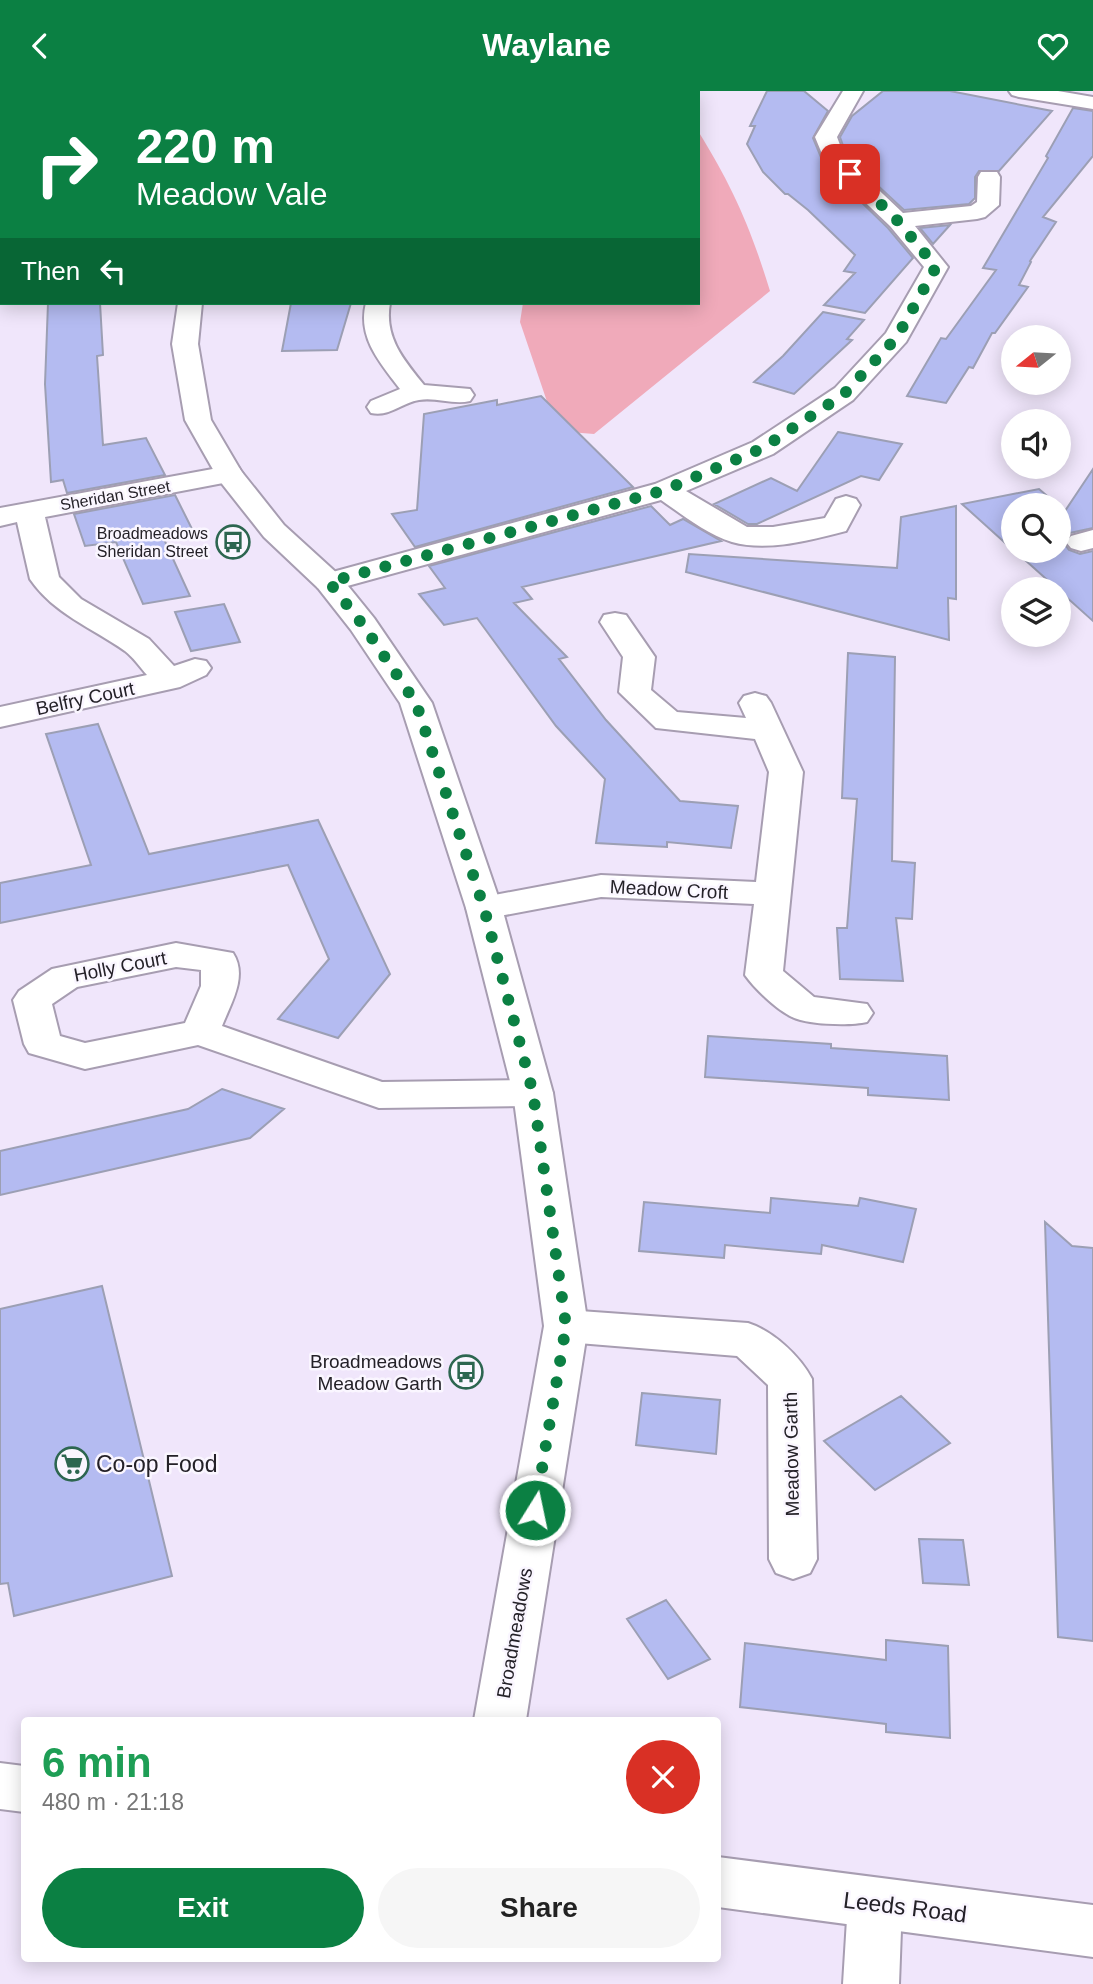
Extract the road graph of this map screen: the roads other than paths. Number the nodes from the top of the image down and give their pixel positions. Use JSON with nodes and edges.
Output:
{"nodes":[{"id":1,"x":853,"y":91,"type":"edge"},
{"id":2,"x":1019,"y":91,"type":"edge"},
{"id":3,"x":1093,"y":103,"type":"edge"},
{"id":4,"x":989,"y":177,"type":"dead end"},
{"id":5,"x":898,"y":221,"type":"junction"},
{"id":6,"x":190,"y":305,"type":"edge"},
{"id":7,"x":377,"y":305,"type":"edge"},
{"id":8,"x":416,"y":392,"type":"junction"},
{"id":9,"x":461,"y":395,"type":"dead end"},
{"id":10,"x":380,"y":407,"type":"dead end"},
{"id":11,"x":229,"y":474,"type":"junction"},
{"id":12,"x":665,"y":490,"type":"junction"},
{"id":13,"x":846,"y":505,"type":"dead end"},
{"id":14,"x":15,"y":514,"type":"edge"},
{"id":15,"x":329,"y":582,"type":"junction"},
{"id":16,"x":615,"y":622,"type":"dead end"},
{"id":17,"x":0,"y":717,"type":"edge"},
{"id":18,"x":772,"y":894,"type":"junction"},
{"id":19,"x":484,"y":908,"type":"junction"},
{"id":20,"x":854,"y":1013,"type":"dead end"},
{"id":21,"x":200,"y":1032,"type":"junction"},
{"id":22,"x":533,"y":1093,"type":"junction"},
{"id":23,"x":566,"y":1326,"type":"junction"},
{"id":24,"x":793,"y":1559,"type":"dead end"},
{"id":25,"x":501,"y":1717,"type":"edge"},
{"id":26,"x":0,"y":1786,"type":"edge"},
{"id":27,"x":21,"y":1789,"type":"edge"},
{"id":28,"x":721,"y":1882,"type":"edge"},
{"id":29,"x":875,"y":1903,"type":"junction"},
{"id":30,"x":1093,"y":1931,"type":"edge"},
{"id":31,"x":871,"y":1984,"type":"edge"}],
"edges":[{"from":1,"to":5,"type":"street"},
{"from":2,"to":3,"type":"street"},
{"from":4,"to":5,"type":"street"},
{"from":5,"to":12,"type":"street"},
{"from":6,"to":11,"type":"street","name":"Broadmeadows"},
{"from":7,"to":8,"type":"street"},
{"from":8,"to":9,"type":"street"},
{"from":8,"to":10,"type":"street"},
{"from":11,"to":14,"type":"street","name":"Sheridan Street"},
{"from":11,"to":15,"type":"street","name":"Broadmeadows"},
{"from":12,"to":13,"type":"street"},
{"from":12,"to":15,"type":"street"},
{"from":14,"to":17,"type":"street","name":"Belfry Court"},
{"from":15,"to":19,"type":"street","name":"Broadmeadows"},
{"from":16,"to":18,"type":"street"},
{"from":18,"to":19,"type":"street","name":"Meadow Croft"},
{"from":18,"to":20,"type":"street"},
{"from":19,"to":22,"type":"street","name":"Broadmeadows"},
{"from":21,"to":21,"type":"street","name":"Holly Court"},
{"from":21,"to":22,"type":"street"},
{"from":22,"to":23,"type":"street","name":"Broadmeadows"},
{"from":23,"to":24,"type":"street","name":"Meadow Garth"},
{"from":23,"to":25,"type":"street","name":"Broadmeadows"},
{"from":26,"to":27,"type":"street"},
{"from":28,"to":29,"type":"street","name":"Leeds Road"},
{"from":29,"to":30,"type":"street","name":"Leeds Road"},
{"from":29,"to":31,"type":"street"}]}
